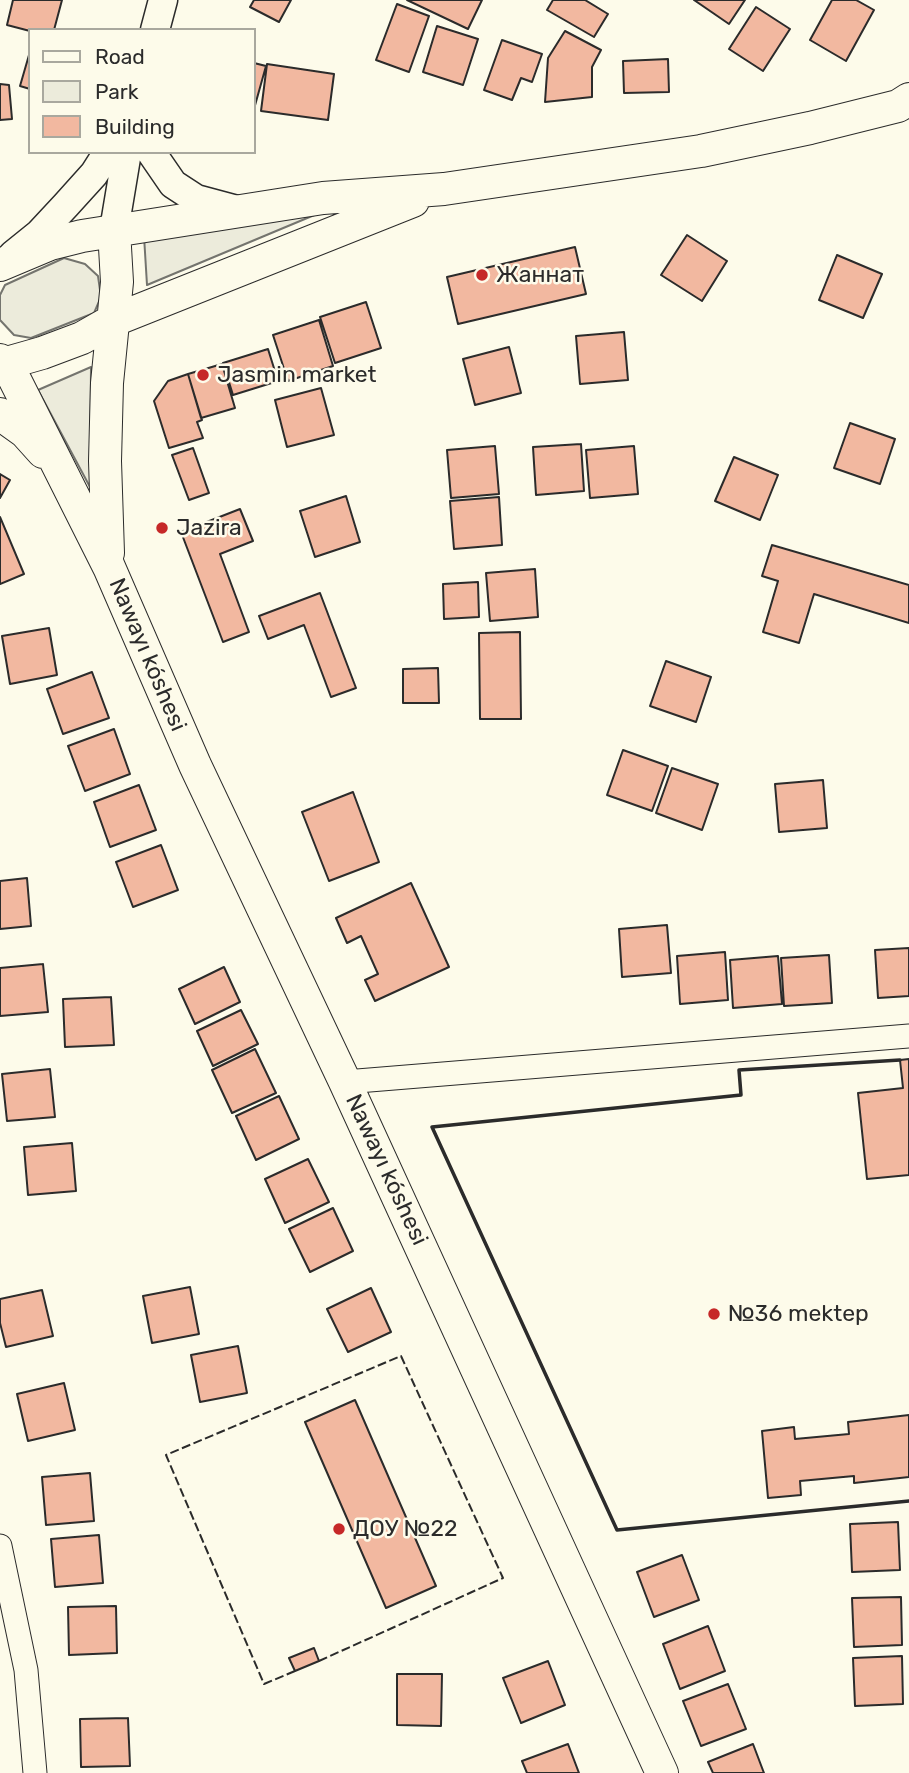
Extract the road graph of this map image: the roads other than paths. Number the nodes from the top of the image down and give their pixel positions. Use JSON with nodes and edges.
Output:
{"nodes":[{"id":1,"x":163,"y":0,"type":"edge"},
{"id":2,"x":156,"y":28,"type":"edge"},
{"id":3,"x":909,"y":100,"type":"edge"},
{"id":4,"x":107,"y":154,"type":"edge"},
{"id":5,"x":127,"y":154,"type":"edge"},
{"id":6,"x":152,"y":154,"type":"edge"},
{"id":7,"x":444,"y":189,"type":"junction"},
{"id":8,"x":239,"y":211,"type":"junction"},
{"id":9,"x":114,"y":230,"type":"junction"},
{"id":10,"x":1,"y":264,"type":"edge"},
{"id":11,"x":112,"y":321,"type":"junction"},
{"id":12,"x":2,"y":363,"type":"edge"},
{"id":13,"x":0,"y":414,"type":"edge"},
{"id":14,"x":65,"y":475,"type":"junction"},
{"id":15,"x":109,"y":567,"type":"junction"},
{"id":16,"x":909,"y":1036,"type":"edge"},
{"id":17,"x":345,"y":1082,"type":"junction"},
{"id":18,"x":0,"y":1546,"type":"edge"},
{"id":19,"x":35,"y":1773,"type":"edge"},
{"id":20,"x":662,"y":1773,"type":"edge"}],
"edges":[{"from":1,"to":2,"type":"street"},
{"from":3,"to":7,"type":"main road"},
{"from":4,"to":10,"type":"street"},
{"from":5,"to":9,"type":"street"},
{"from":6,"to":8,"type":"street"},
{"from":7,"to":8,"type":"main road"},
{"from":7,"to":11,"type":"main road"},
{"from":8,"to":9,"type":"main road"},
{"from":9,"to":10,"type":"main road"},
{"from":9,"to":11,"type":"main road"},
{"from":11,"to":12,"type":"main road"},
{"from":11,"to":15,"type":"main road"},
{"from":12,"to":14,"type":"main road","name":"Nawayı kóshesi"},
{"from":13,"to":14,"type":"main road"},
{"from":14,"to":15,"type":"main road","name":"Nawayı kóshesi"},
{"from":15,"to":17,"type":"main road","name":"Nawayı kóshesi"},
{"from":16,"to":17,"type":"street"},
{"from":17,"to":20,"type":"main road","name":"Nawayı kóshesi"},
{"from":18,"to":19,"type":"street"}]}
